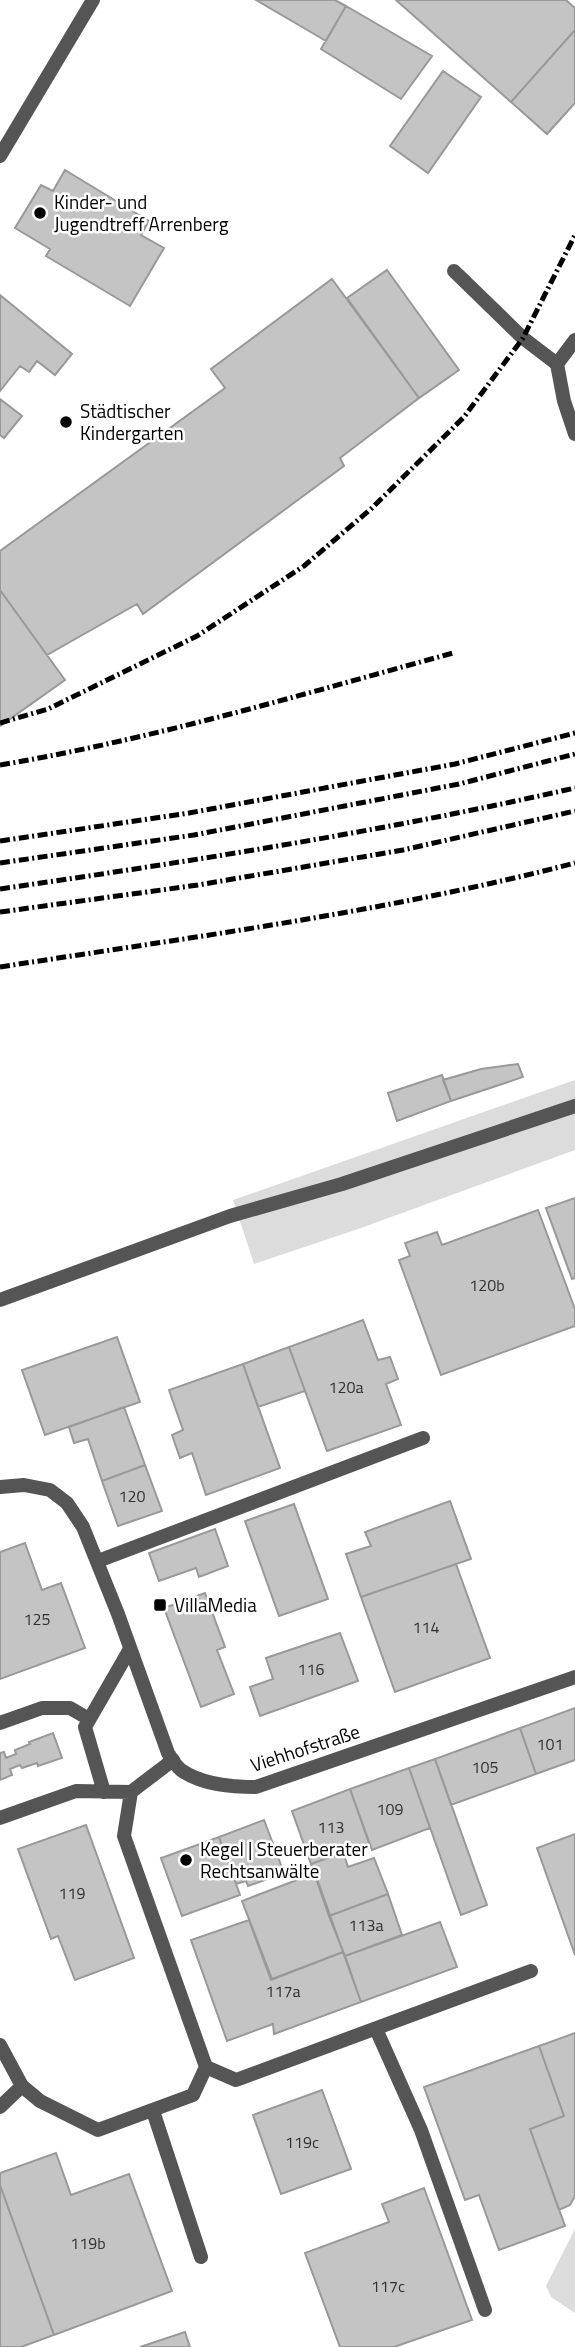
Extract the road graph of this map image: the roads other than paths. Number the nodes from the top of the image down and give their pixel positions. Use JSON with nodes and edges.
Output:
{"nodes":[{"id":1,"x":93,"y":0,"type":"edge"},
{"id":2,"x":0,"y":156,"type":"edge"},
{"id":3,"x":454,"y":271,"type":"dead end"},
{"id":4,"x":575,"y":340,"type":"edge"},
{"id":5,"x":557,"y":364,"type":"junction"},
{"id":6,"x":575,"y":434,"type":"edge"},
{"id":7,"x":575,"y":1106,"type":"edge"},
{"id":8,"x":0,"y":1300,"type":"edge"},
{"id":9,"x":423,"y":1438,"type":"dead end"},
{"id":10,"x":0,"y":1487,"type":"edge"},
{"id":11,"x":98,"y":1561,"type":"junction"},
{"id":12,"x":130,"y":1649,"type":"junction"},
{"id":13,"x":575,"y":1677,"type":"edge"},
{"id":14,"x":89,"y":1719,"type":"junction"},
{"id":15,"x":0,"y":1723,"type":"edge"},
{"id":16,"x":173,"y":1760,"type":"junction"},
{"id":17,"x":104,"y":1792,"type":"junction"},
{"id":18,"x":131,"y":1792,"type":"junction"},
{"id":19,"x":0,"y":1818,"type":"edge"},
{"id":20,"x":531,"y":1971,"type":"dead end"},
{"id":21,"x":376,"y":2029,"type":"junction"},
{"id":22,"x":0,"y":2045,"type":"edge"},
{"id":23,"x":206,"y":2067,"type":"junction"},
{"id":24,"x":22,"y":2086,"type":"junction"},
{"id":25,"x":0,"y":2107,"type":"edge"},
{"id":26,"x":153,"y":2111,"type":"junction"},
{"id":27,"x":201,"y":2258,"type":"dead end"},
{"id":28,"x":485,"y":2310,"type":"dead end"}],
"edges":[{"from":1,"to":2,"type":"street"},
{"from":3,"to":5,"type":"street"},
{"from":4,"to":5,"type":"street"},
{"from":5,"to":6,"type":"street"},
{"from":7,"to":8,"type":"street"},
{"from":9,"to":11,"type":"street"},
{"from":10,"to":11,"type":"street"},
{"from":11,"to":12,"type":"street"},
{"from":12,"to":14,"type":"street"},
{"from":12,"to":16,"type":"street"},
{"from":13,"to":16,"type":"street","name":"Viehhofstraße"},
{"from":14,"to":15,"type":"street"},
{"from":14,"to":17,"type":"street"},
{"from":16,"to":18,"type":"street"},
{"from":17,"to":18,"type":"street"},
{"from":17,"to":19,"type":"street"},
{"from":18,"to":23,"type":"street"},
{"from":20,"to":21,"type":"street"},
{"from":21,"to":23,"type":"street"},
{"from":21,"to":28,"type":"street"},
{"from":22,"to":24,"type":"street"},
{"from":23,"to":26,"type":"street"},
{"from":24,"to":25,"type":"street"},
{"from":24,"to":26,"type":"street"},
{"from":26,"to":27,"type":"street"}]}
